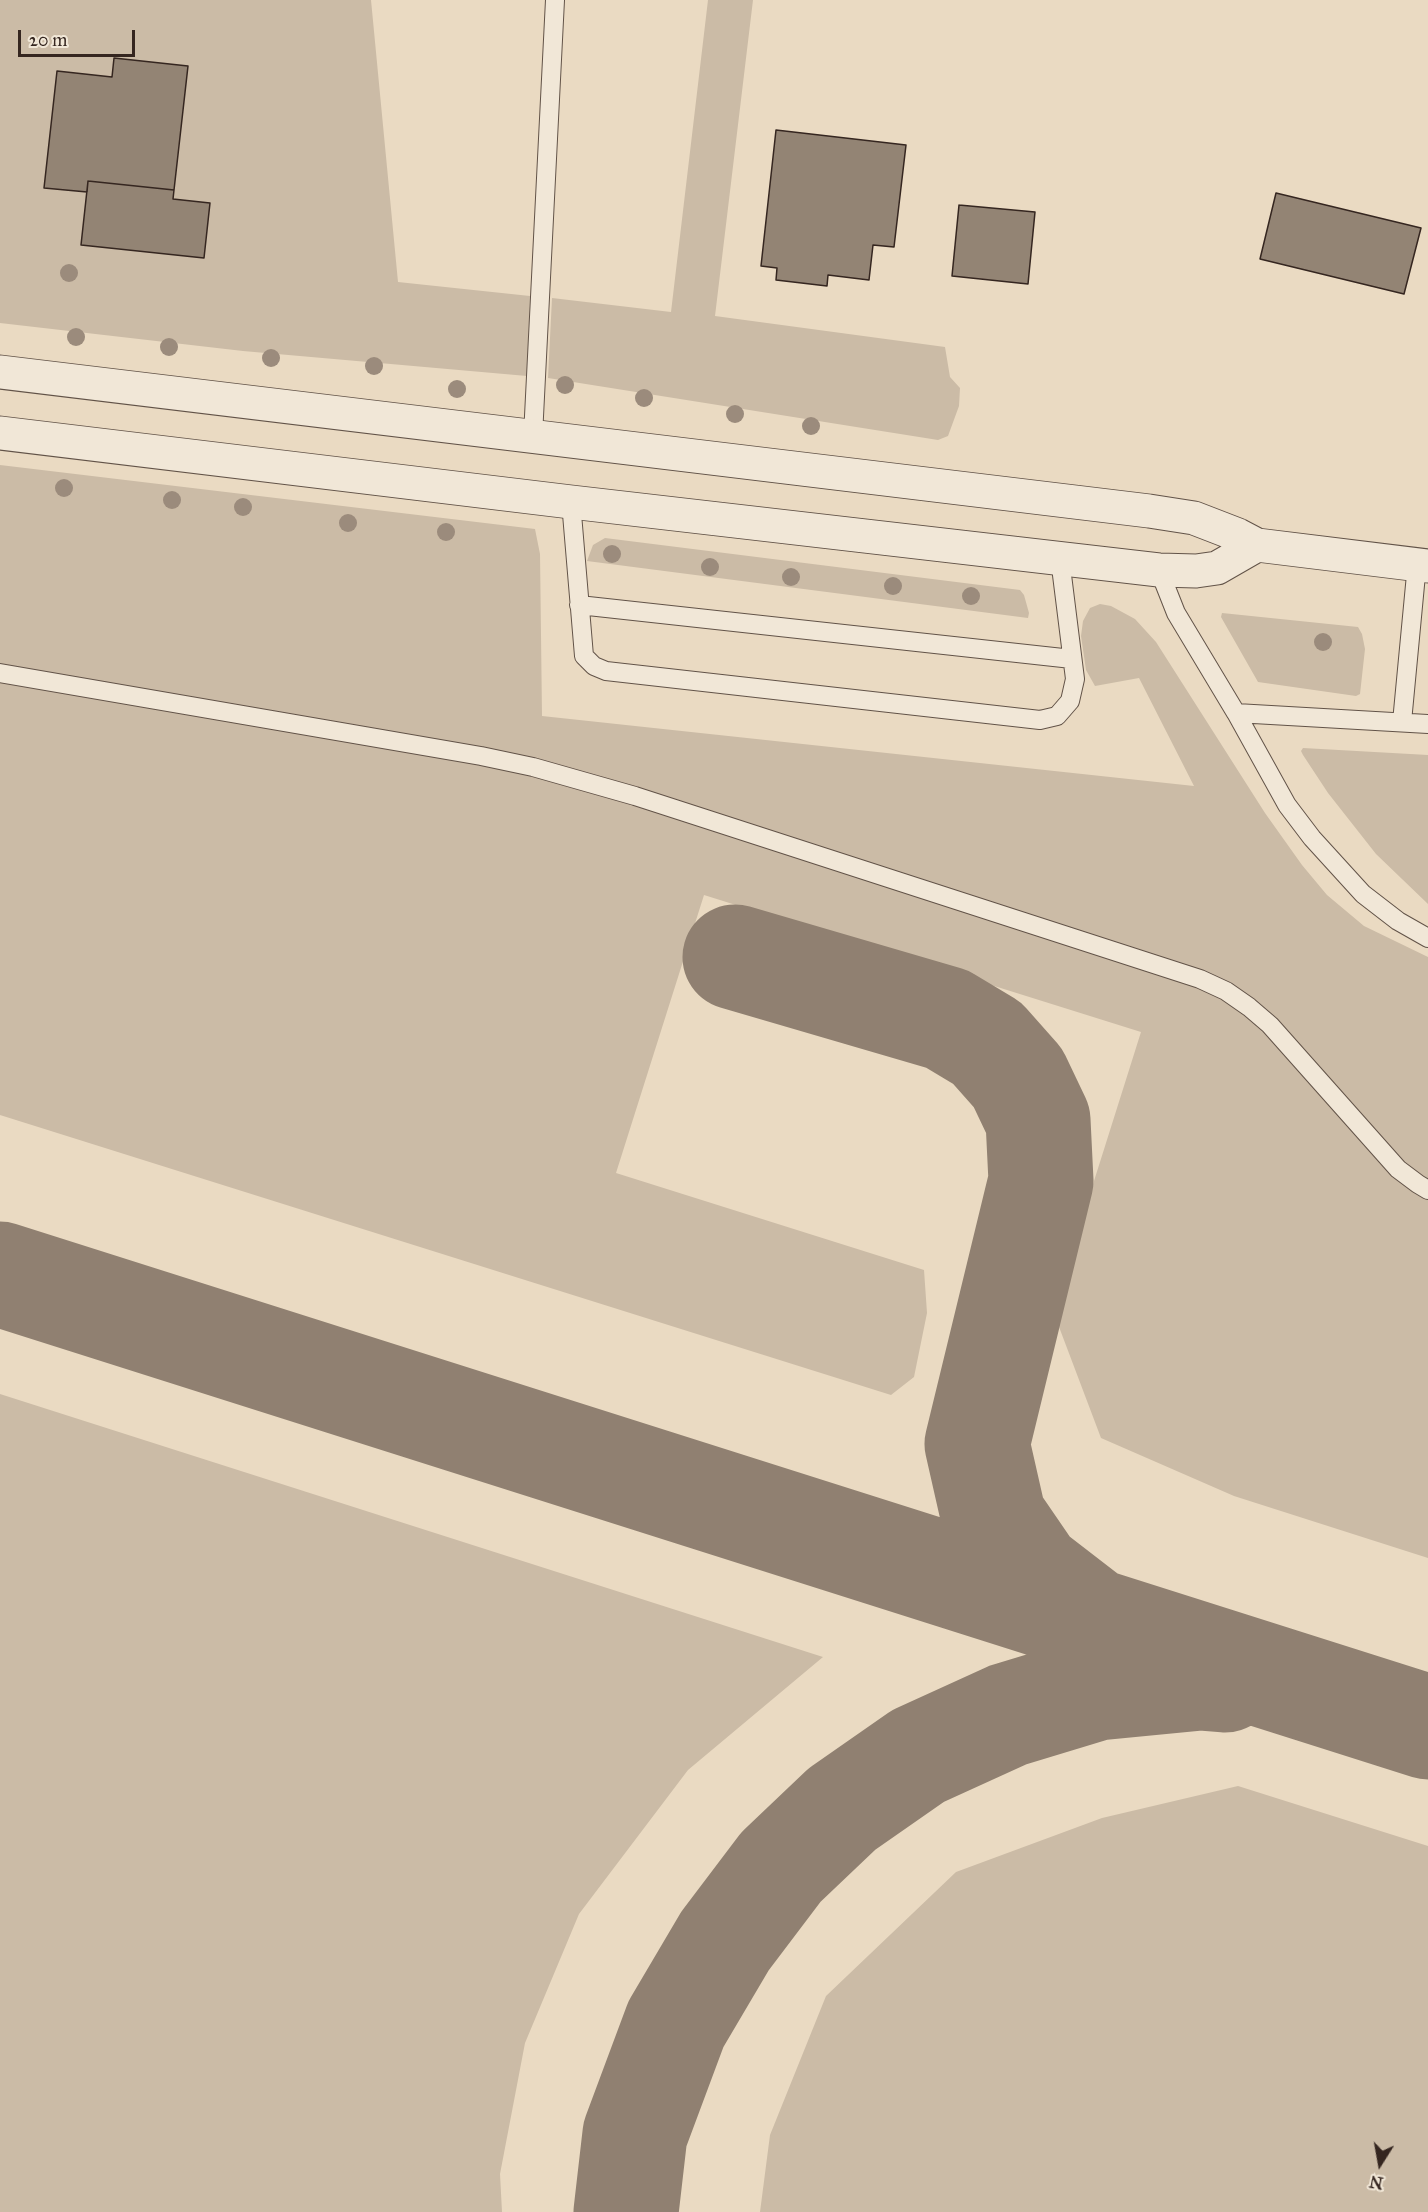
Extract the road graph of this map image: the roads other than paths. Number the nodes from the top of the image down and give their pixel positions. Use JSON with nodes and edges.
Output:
{"nodes":[{"id":1,"x":555,"y":0,"type":"edge"},
{"id":2,"x":0,"y":372,"type":"edge"},
{"id":3,"x":0,"y":433,"type":"edge"},
{"id":4,"x":533,"y":436,"type":"junction"},
{"id":5,"x":571,"y":502,"type":"junction"},
{"id":6,"x":1257,"y":545,"type":"junction"},
{"id":7,"x":1060,"y":559,"type":"junction"},
{"id":8,"x":1423,"y":565,"type":"edge"},
{"id":9,"x":1159,"y":570,"type":"junction"},
{"id":10,"x":579,"y":605,"type":"junction"},
{"id":11,"x":1072,"y":659,"type":"junction"},
{"id":12,"x":0,"y":673,"type":"edge"},
{"id":13,"x":1236,"y":713,"type":"junction"},
{"id":14,"x":1402,"y":722,"type":"junction"},
{"id":15,"x":1428,"y":724,"type":"edge"},
{"id":16,"x":1428,"y":938,"type":"edge"},
{"id":17,"x":1428,"y":1190,"type":"edge"}],
"edges":[{"from":1,"to":4,"type":"lane"},
{"from":2,"to":4,"type":"street"},
{"from":3,"to":5,"type":"street"},
{"from":4,"to":6,"type":"street"},
{"from":5,"to":7,"type":"street"},
{"from":5,"to":10,"type":"lane"},
{"from":6,"to":8,"type":"street"},
{"from":6,"to":9,"type":"street"},
{"from":7,"to":9,"type":"street"},
{"from":7,"to":11,"type":"lane"},
{"from":8,"to":14,"type":"lane"},
{"from":9,"to":13,"type":"lane"},
{"from":10,"to":11,"type":"lane"},
{"from":10,"to":11,"type":"lane"},
{"from":12,"to":17,"type":"lane"},
{"from":13,"to":14,"type":"lane"},
{"from":13,"to":16,"type":"lane"},
{"from":14,"to":15,"type":"lane"}]}
